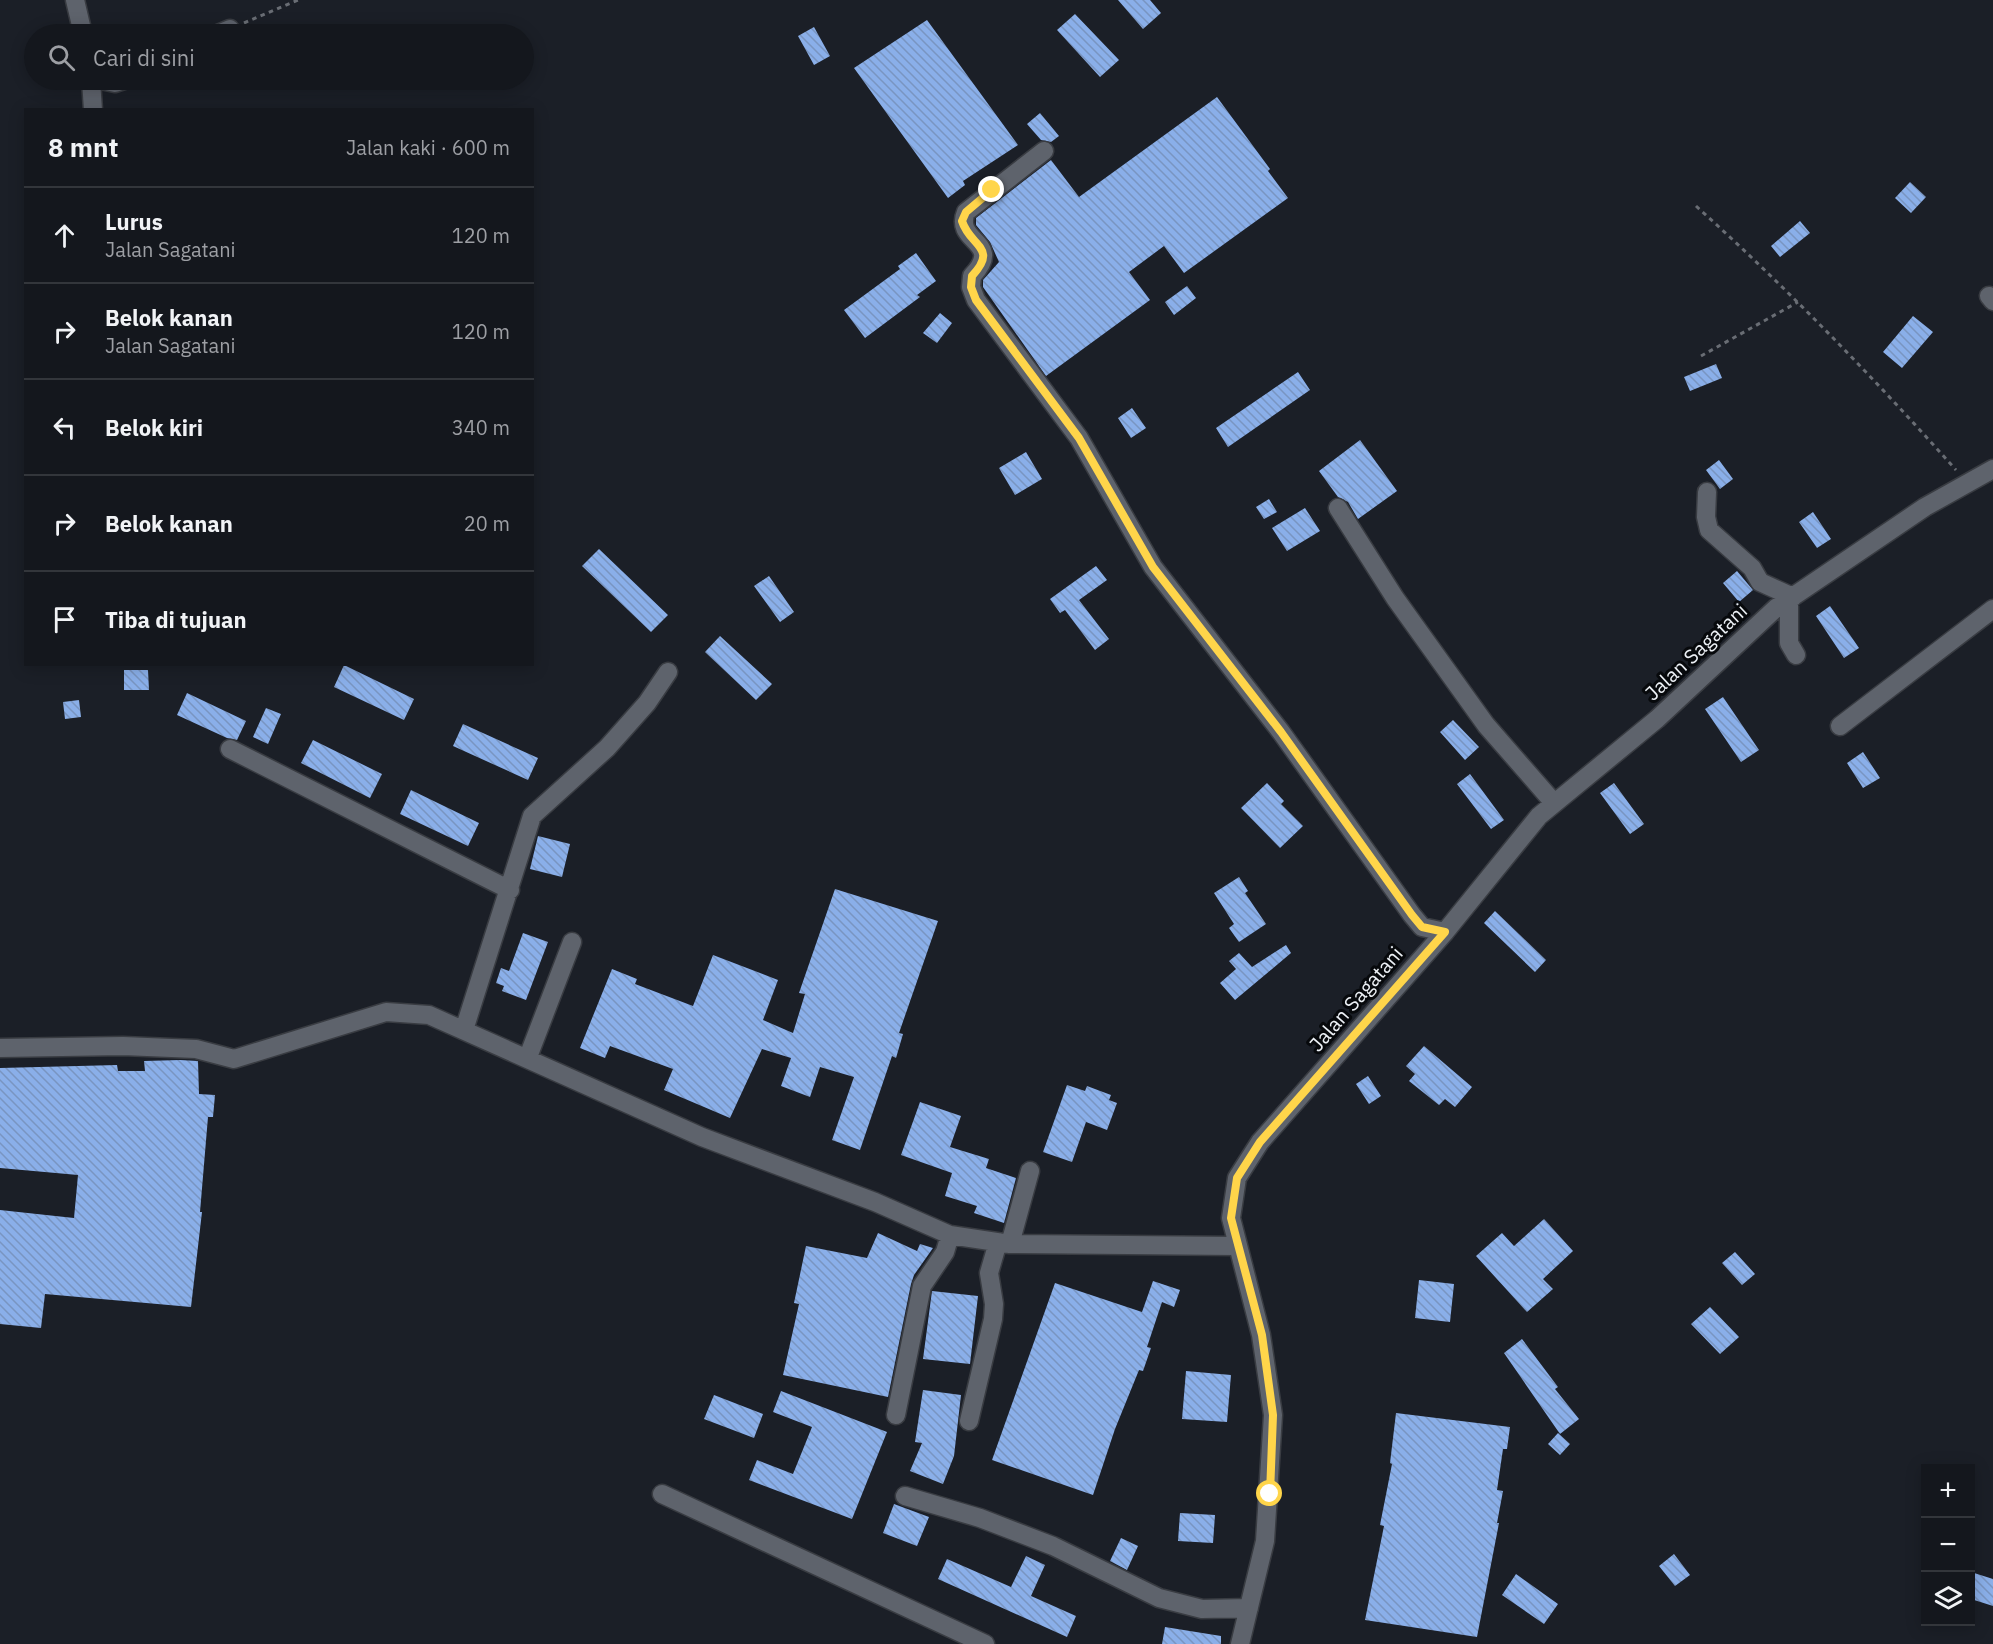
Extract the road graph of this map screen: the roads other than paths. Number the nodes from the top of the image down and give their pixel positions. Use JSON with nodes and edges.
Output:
{"nodes":[{"id":1,"x":75,"y":0,"type":"edge"},
{"id":2,"x":81,"y":24,"type":"edge"},
{"id":3,"x":92,"y":90,"type":"edge"},
{"id":4,"x":93,"y":108,"type":"edge"},
{"id":5,"x":1044,"y":151,"type":"dead end"},
{"id":6,"x":1993,"y":469,"type":"edge"},
{"id":7,"x":1707,"y":492,"type":"dead end"},
{"id":8,"x":1338,"y":508,"type":"dead end"},
{"id":9,"x":1791,"y":599,"type":"junction"},
{"id":10,"x":1993,"y":609,"type":"edge"},
{"id":11,"x":1796,"y":655,"type":"dead end"},
{"id":12,"x":668,"y":672,"type":"dead end"},
{"id":13,"x":1840,"y":726,"type":"dead end"},
{"id":14,"x":230,"y":749,"type":"dead end"},
{"id":15,"x":1554,"y":803,"type":"junction"},
{"id":16,"x":510,"y":890,"type":"junction"},
{"id":17,"x":1445,"y":932,"type":"junction"},
{"id":18,"x":572,"y":942,"type":"dead end"},
{"id":19,"x":464,"y":1030,"type":"junction"},
{"id":20,"x":0,"y":1048,"type":"edge"},
{"id":21,"x":528,"y":1057,"type":"junction"},
{"id":22,"x":1030,"y":1171,"type":"dead end"},
{"id":23,"x":950,"y":1235,"type":"junction"},
{"id":24,"x":1004,"y":1243,"type":"junction"},
{"id":25,"x":1236,"y":1246,"type":"junction"},
{"id":26,"x":896,"y":1415,"type":"dead end"},
{"id":27,"x":969,"y":1421,"type":"dead end"},
{"id":28,"x":662,"y":1494,"type":"dead end"},
{"id":29,"x":905,"y":1496,"type":"dead end"},
{"id":30,"x":1249,"y":1608,"type":"junction"},
{"id":31,"x":985,"y":1644,"type":"edge"},
{"id":32,"x":1240,"y":1644,"type":"edge"}],
"edges":[{"from":1,"to":2,"type":"street"},
{"from":3,"to":4,"type":"street"},
{"from":5,"to":17,"type":"street"},
{"from":6,"to":9,"type":"street","name":"Jalan Sagatani"},
{"from":7,"to":9,"type":"street"},
{"from":8,"to":15,"type":"street"},
{"from":9,"to":11,"type":"street"},
{"from":9,"to":15,"type":"street","name":"Jalan Sagatani"},
{"from":10,"to":13,"type":"street"},
{"from":12,"to":16,"type":"street"},
{"from":14,"to":16,"type":"street"},
{"from":15,"to":17,"type":"street","name":"Jalan Sagatani"},
{"from":16,"to":19,"type":"street"},
{"from":17,"to":25,"type":"street","name":"Jalan Sagatani"},
{"from":18,"to":21,"type":"street"},
{"from":19,"to":20,"type":"street"},
{"from":19,"to":21,"type":"street"},
{"from":21,"to":23,"type":"street"},
{"from":22,"to":24,"type":"street"},
{"from":23,"to":24,"type":"street"},
{"from":23,"to":26,"type":"street"},
{"from":24,"to":25,"type":"street"},
{"from":24,"to":27,"type":"street"},
{"from":25,"to":30,"type":"street","name":"Jalan Sagatani"},
{"from":28,"to":31,"type":"street"},
{"from":29,"to":30,"type":"street"},
{"from":30,"to":32,"type":"street","name":"Jalan Sagatani"}]}
